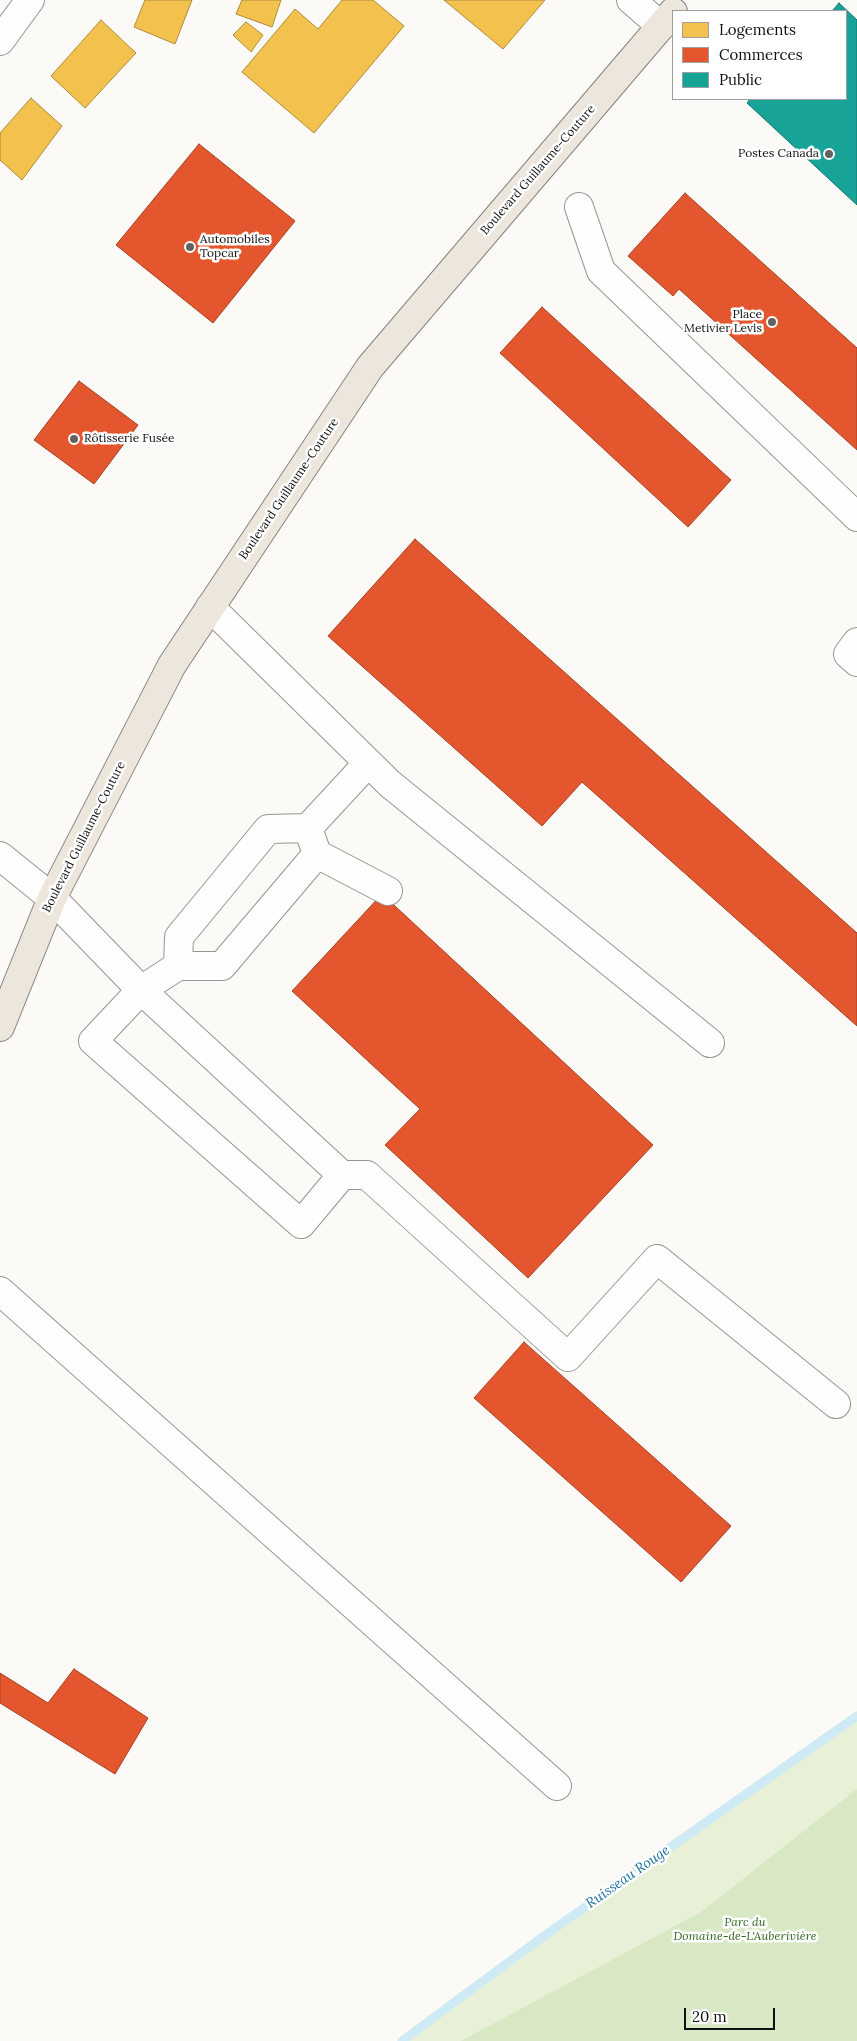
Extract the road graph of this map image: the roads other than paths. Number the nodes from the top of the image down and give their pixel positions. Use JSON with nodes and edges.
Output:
{"nodes":[{"id":1,"x":30,"y":0,"type":"edge"},
{"id":2,"x":631,"y":0,"type":"edge"},
{"id":3,"x":684,"y":0,"type":"edge"},
{"id":4,"x":675,"y":10,"type":"edge"},
{"id":5,"x":669,"y":17,"type":"edge"},
{"id":6,"x":0,"y":40,"type":"edge"},
{"id":7,"x":579,"y":207,"type":"dead end"},
{"id":8,"x":857,"y":517,"type":"edge"},
{"id":9,"x":210,"y":607,"type":"junction"},
{"id":10,"x":857,"y":642,"type":"edge"},
{"id":11,"x":857,"y":662,"type":"edge"},
{"id":12,"x":368,"y":763,"type":"junction"},
{"id":13,"x":308,"y":828,"type":"junction"},
{"id":14,"x":317,"y":854,"type":"junction"},
{"id":15,"x":0,"y":856,"type":"edge"},
{"id":16,"x":388,"y":891,"type":"dead end"},
{"id":17,"x":52,"y":898,"type":"junction"},
{"id":18,"x":178,"y":966,"type":"junction"},
{"id":19,"x":141,"y":990,"type":"junction"},
{"id":20,"x":0,"y":1027,"type":"edge"},
{"id":21,"x":710,"y":1043,"type":"dead end"},
{"id":22,"x":342,"y":1175,"type":"junction"},
{"id":23,"x":0,"y":1291,"type":"edge"},
{"id":24,"x":836,"y":1404,"type":"dead end"},
{"id":25,"x":557,"y":1786,"type":"dead end"}],
"edges":[{"from":1,"to":6,"type":"street"},
{"from":2,"to":5,"type":"street"},
{"from":3,"to":4,"type":"main road","name":"Boulevard Guillaume-Couture"},
{"from":5,"to":9,"type":"main road","name":"Boulevard Guillaume-Couture"},
{"from":7,"to":8,"type":"street"},
{"from":9,"to":12,"type":"street"},
{"from":9,"to":17,"type":"main road","name":"Boulevard Guillaume-Couture"},
{"from":10,"to":11,"type":"street"},
{"from":12,"to":13,"type":"street"},
{"from":12,"to":21,"type":"street"},
{"from":13,"to":14,"type":"street"},
{"from":13,"to":18,"type":"street"},
{"from":14,"to":16,"type":"street"},
{"from":14,"to":18,"type":"street"},
{"from":15,"to":17,"type":"street"},
{"from":17,"to":19,"type":"street"},
{"from":17,"to":20,"type":"main road","name":"Boulevard Guillaume-Couture"},
{"from":18,"to":19,"type":"street"},
{"from":19,"to":22,"type":"street"},
{"from":19,"to":22,"type":"street"},
{"from":22,"to":24,"type":"street"},
{"from":23,"to":25,"type":"street"}]}
